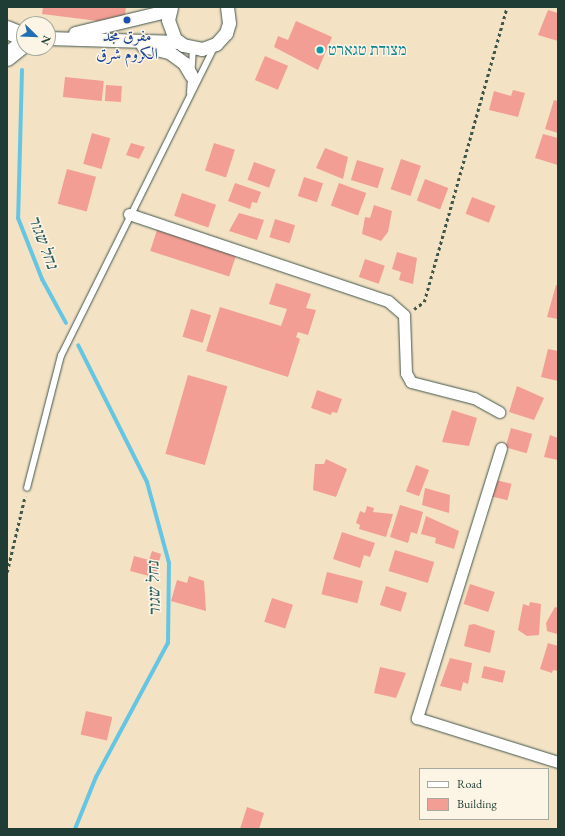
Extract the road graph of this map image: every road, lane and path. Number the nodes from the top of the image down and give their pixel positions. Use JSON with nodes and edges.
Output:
{"nodes":[{"id":1,"x":507,"y":7,"type":"edge"},
{"id":2,"x":170,"y":8,"type":"edge"},
{"id":3,"x":229,"y":9,"type":"edge"},
{"id":4,"x":7,"y":30,"type":"edge"},
{"id":5,"x":16,"y":35,"type":"edge"},
{"id":6,"x":56,"y":37,"type":"edge"},
{"id":7,"x":56,"y":38,"type":"edge"},
{"id":8,"x":110,"y":39,"type":"junction"},
{"id":9,"x":179,"y":42,"type":"junction"},
{"id":10,"x":216,"y":44,"type":"junction"},
{"id":11,"x":193,"y":49,"type":"junction"},
{"id":12,"x":16,"y":50,"type":"edge"},
{"id":13,"x":7,"y":57,"type":"edge"},
{"id":14,"x":191,"y":75,"type":"junction"},
{"id":15,"x":190,"y":95,"type":"junction"},
{"id":16,"x":130,"y":214,"type":"junction"},
{"id":17,"x":404,"y":315,"type":"junction"},
{"id":18,"x":499,"y":412,"type":"dead end"},
{"id":19,"x":501,"y":448,"type":"dead end"},
{"id":20,"x":27,"y":488,"type":"joint"},
{"id":21,"x":7,"y":572,"type":"edge"},
{"id":22,"x":558,"y":762,"type":"edge"}],
"edges":[{"from":1,"to":17,"type":"path"},
{"from":2,"to":6,"type":"street"},
{"from":2,"to":9,"type":"street"},
{"from":3,"to":10,"type":"street"},
{"from":4,"to":5,"type":"highway"},
{"from":7,"to":8,"type":"street"},
{"from":8,"to":9,"type":"street"},
{"from":8,"to":14,"type":"street"},
{"from":9,"to":11,"type":"street"},
{"from":10,"to":11,"type":"street"},
{"from":10,"to":15,"type":"lane"},
{"from":11,"to":14,"type":"lane"},
{"from":12,"to":13,"type":"highway"},
{"from":14,"to":15,"type":"lane"},
{"from":15,"to":16,"type":"lane"},
{"from":16,"to":17,"type":"street"},
{"from":16,"to":20,"type":"lane"},
{"from":17,"to":18,"type":"street"},
{"from":19,"to":22,"type":"street"},
{"from":20,"to":21,"type":"path"}]}
